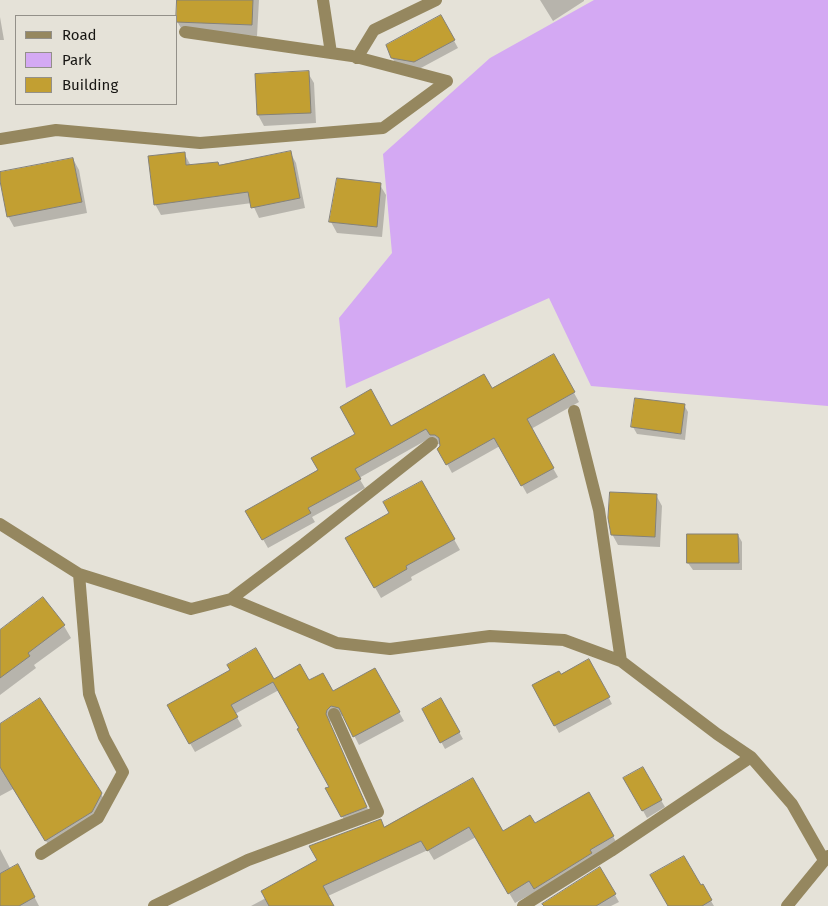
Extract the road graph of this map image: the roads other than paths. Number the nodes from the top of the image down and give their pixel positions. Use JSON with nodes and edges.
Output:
{"nodes":[{"id":1,"x":322,"y":0,"type":"edge"},
{"id":2,"x":436,"y":0,"type":"edge"},
{"id":3,"x":185,"y":32,"type":"dead end"},
{"id":4,"x":331,"y":53,"type":"junction"},
{"id":5,"x":358,"y":58,"type":"junction"},
{"id":6,"x":0,"y":139,"type":"edge"},
{"id":7,"x":574,"y":411,"type":"dead end"},
{"id":8,"x":432,"y":443,"type":"dead end"},
{"id":9,"x":0,"y":524,"type":"edge"},
{"id":10,"x":79,"y":574,"type":"junction"},
{"id":11,"x":231,"y":599,"type":"junction"},
{"id":12,"x":621,"y":661,"type":"junction"},
{"id":13,"x":334,"y":714,"type":"dead end"},
{"id":14,"x":751,"y":757,"type":"junction"},
{"id":15,"x":41,"y":854,"type":"dead end"},
{"id":16,"x":826,"y":858,"type":"edge"},
{"id":17,"x":154,"y":906,"type":"edge"},
{"id":18,"x":523,"y":906,"type":"edge"},
{"id":19,"x":787,"y":906,"type":"edge"}],
"edges":[{"from":1,"to":4,"type":"street"},
{"from":2,"to":5,"type":"street"},
{"from":3,"to":4,"type":"street"},
{"from":4,"to":5,"type":"street"},
{"from":5,"to":6,"type":"street"},
{"from":7,"to":12,"type":"street"},
{"from":8,"to":11,"type":"street"},
{"from":9,"to":10,"type":"street"},
{"from":10,"to":11,"type":"street"},
{"from":10,"to":15,"type":"street"},
{"from":11,"to":12,"type":"street"},
{"from":12,"to":14,"type":"street"},
{"from":13,"to":17,"type":"street"},
{"from":14,"to":16,"type":"street"},
{"from":14,"to":18,"type":"street"},
{"from":16,"to":19,"type":"street"}]}
